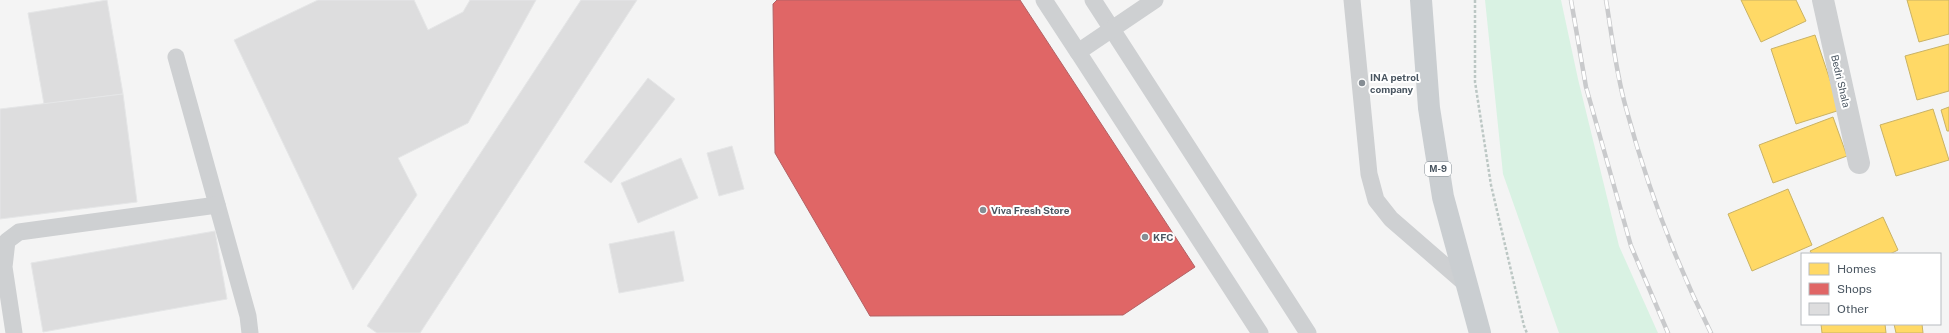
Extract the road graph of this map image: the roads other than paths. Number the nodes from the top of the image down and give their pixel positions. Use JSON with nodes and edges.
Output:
{"nodes":[{"id":1,"x":1044,"y":0,"type":"edge"},
{"id":2,"x":1093,"y":0,"type":"edge"},
{"id":3,"x":1156,"y":0,"type":"edge"},
{"id":4,"x":1352,"y":0,"type":"edge"},
{"id":5,"x":1421,"y":0,"type":"edge"},
{"id":6,"x":1823,"y":0,"type":"edge"},
{"id":7,"x":1112,"y":29,"type":"junction"},
{"id":8,"x":1078,"y":52,"type":"junction"},
{"id":9,"x":176,"y":57,"type":"dead end"},
{"id":10,"x":1859,"y":163,"type":"dead end"},
{"id":11,"x":218,"y":205,"type":"junction"},
{"id":12,"x":1466,"y":284,"type":"junction"},
{"id":13,"x":14,"y":333,"type":"edge"},
{"id":14,"x":250,"y":333,"type":"edge"},
{"id":15,"x":1260,"y":333,"type":"edge"},
{"id":16,"x":1308,"y":333,"type":"edge"},
{"id":17,"x":1480,"y":333,"type":"edge"}],
"edges":[{"from":1,"to":8,"type":"lane"},
{"from":2,"to":7,"type":"lane"},
{"from":3,"to":7,"type":"lane"},
{"from":4,"to":12,"type":"lane"},
{"from":5,"to":12,"type":"main road","number":"M-9"},
{"from":6,"to":10,"type":"street","name":"Bedri Shala"},
{"from":7,"to":8,"type":"lane"},
{"from":7,"to":16,"type":"lane"},
{"from":8,"to":15,"type":"lane"},
{"from":9,"to":11,"type":"lane"},
{"from":11,"to":13,"type":"lane"},
{"from":11,"to":14,"type":"lane"},
{"from":12,"to":17,"type":"main road","number":"M-9"}]}
